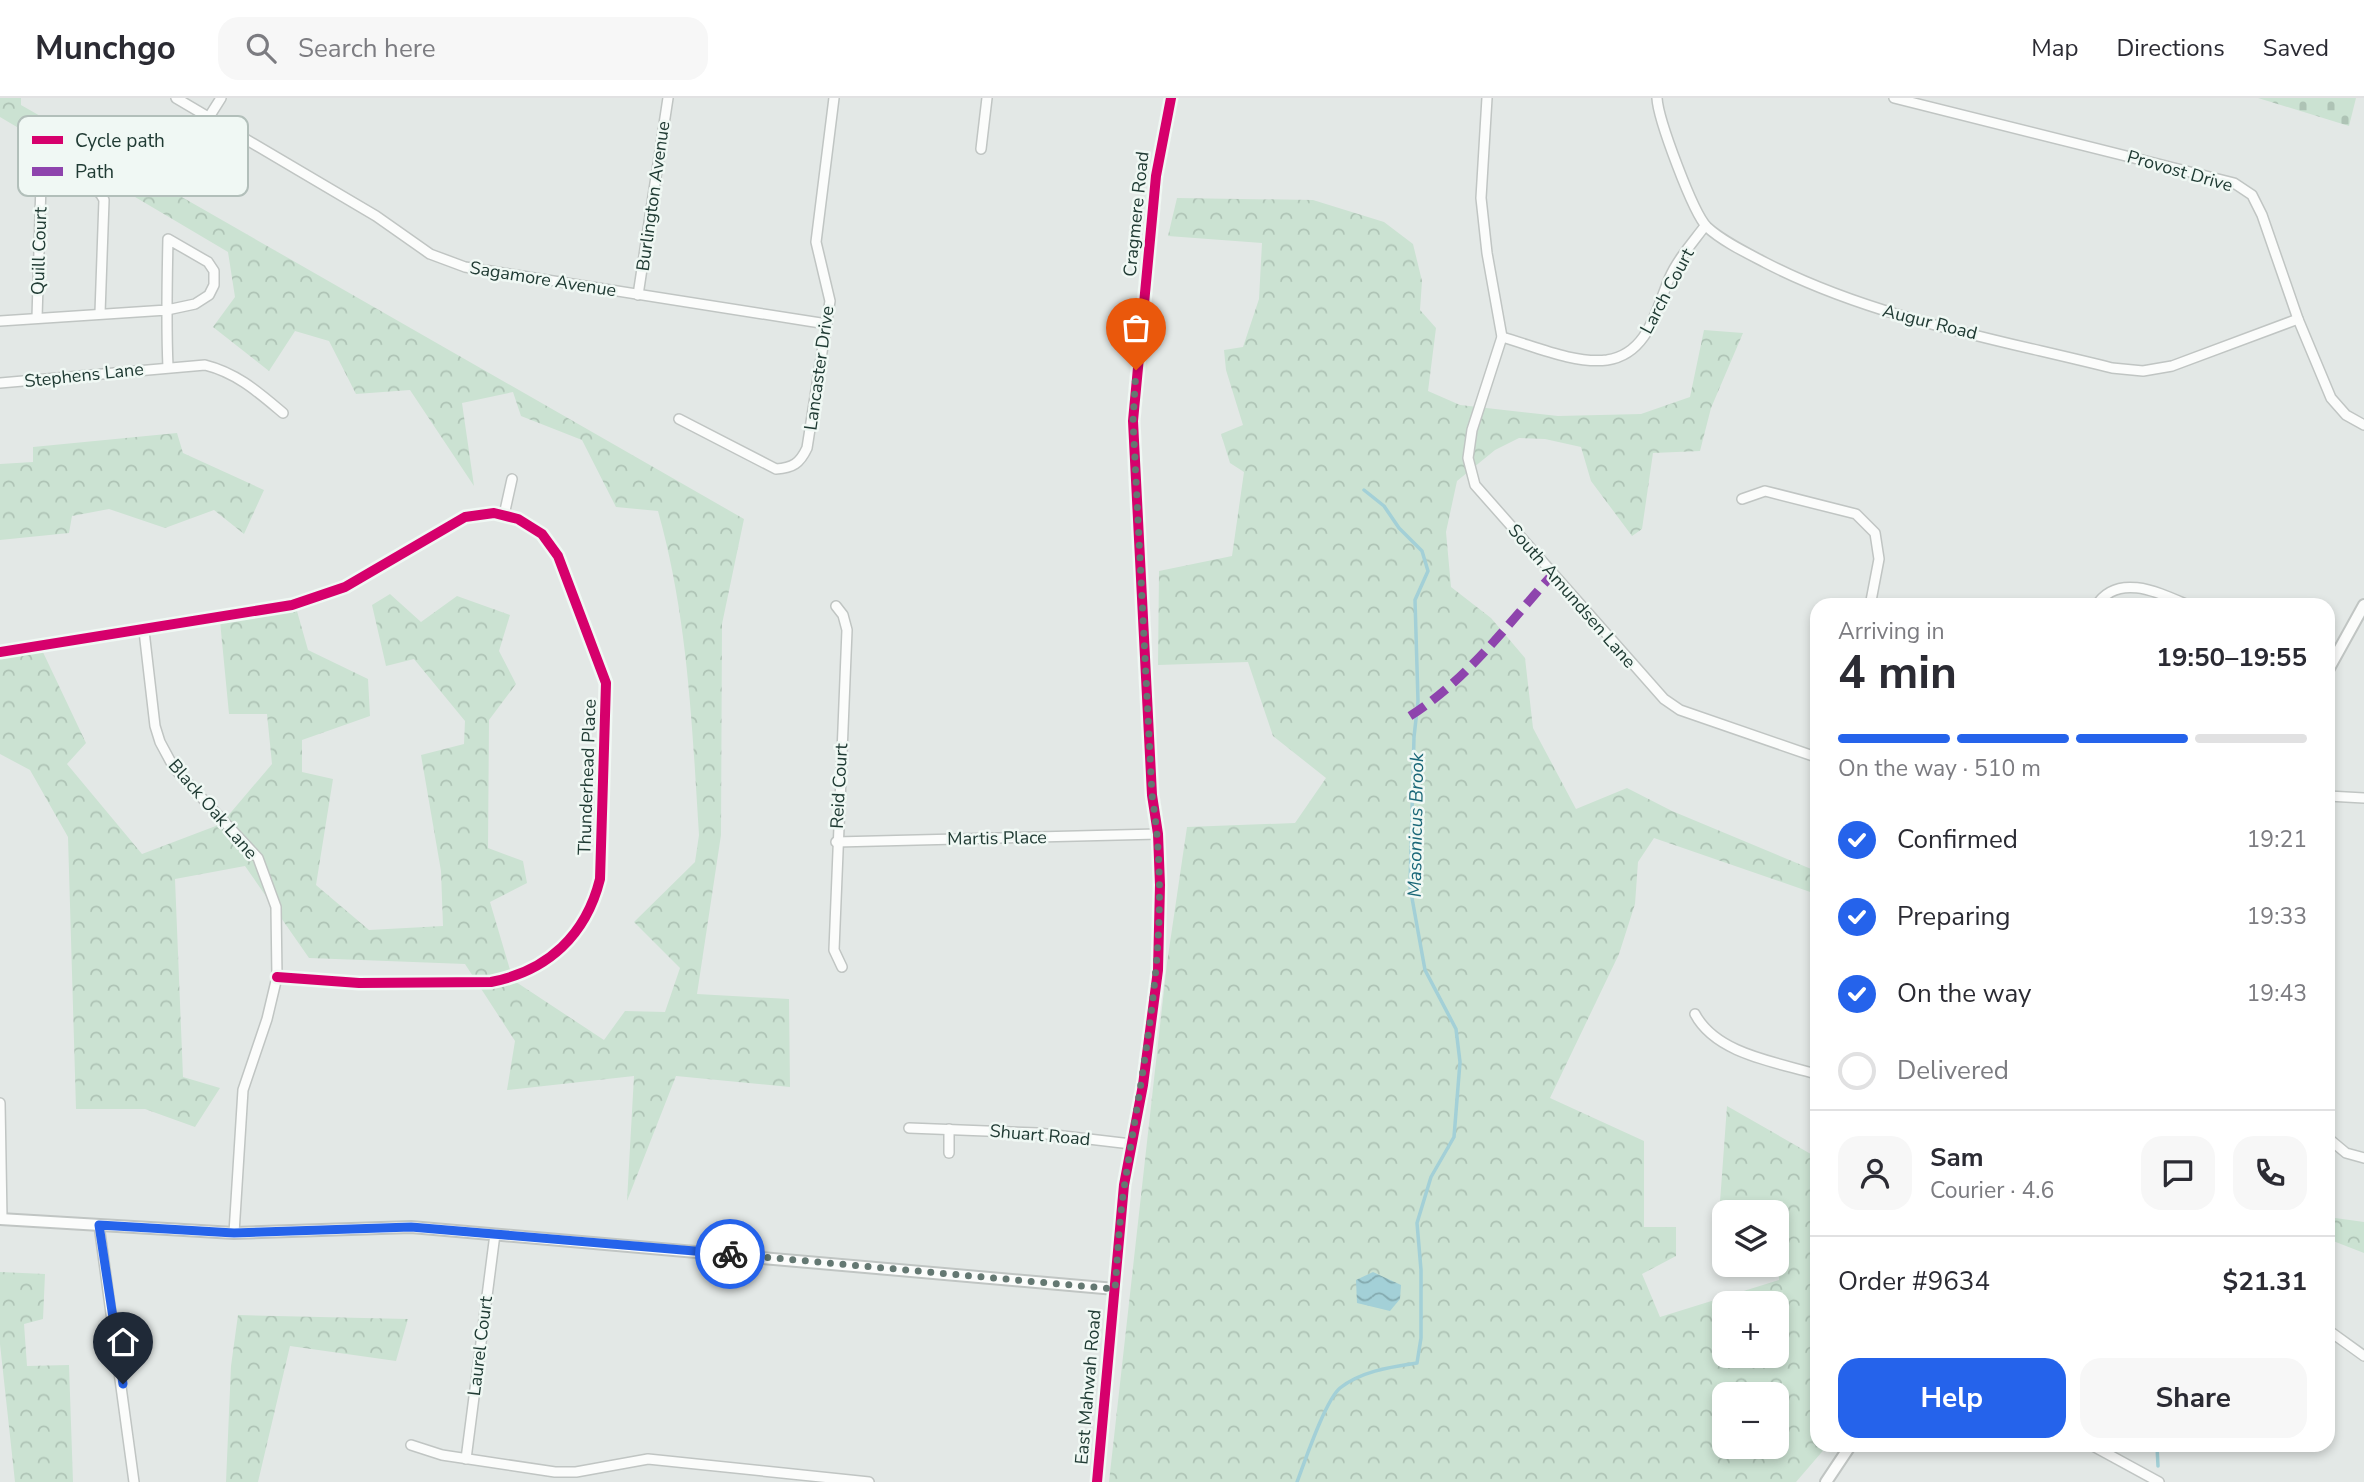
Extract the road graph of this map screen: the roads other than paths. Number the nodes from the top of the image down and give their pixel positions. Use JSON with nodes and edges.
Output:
{"nodes":[{"id":1,"x":176,"y":98,"type":"edge"},
{"id":2,"x":221,"y":98,"type":"edge"},
{"id":3,"x":668,"y":98,"type":"edge"},
{"id":4,"x":834,"y":98,"type":"edge"},
{"id":5,"x":987,"y":98,"type":"edge"},
{"id":6,"x":1171,"y":98,"type":"edge"},
{"id":7,"x":1487,"y":98,"type":"edge"},
{"id":8,"x":1657,"y":98,"type":"edge"},
{"id":9,"x":1894,"y":98,"type":"edge"},
{"id":10,"x":207,"y":116,"type":"edge"},
{"id":11,"x":210,"y":116,"type":"edge"},
{"id":12,"x":248,"y":140,"type":"edge"},
{"id":13,"x":981,"y":149,"type":"dead end"},
{"id":14,"x":41,"y":196,"type":"edge"},
{"id":15,"x":103,"y":196,"type":"edge"},
{"id":16,"x":1705,"y":226,"type":"junction"},
{"id":17,"x":638,"y":295,"type":"junction"},
{"id":18,"x":167,"y":310,"type":"junction"},
{"id":19,"x":100,"y":313,"type":"junction"},
{"id":20,"x":37,"y":318,"type":"junction"},
{"id":21,"x":2298,"y":319,"type":"junction"},
{"id":22,"x":0,"y":321,"type":"edge"},
{"id":23,"x":827,"y":324,"type":"junction"},
{"id":24,"x":1502,"y":337,"type":"junction"},
{"id":25,"x":168,"y":366,"type":"junction"},
{"id":26,"x":0,"y":383,"type":"edge"},
{"id":27,"x":283,"y":413,"type":"dead end"},
{"id":28,"x":679,"y":419,"type":"dead end"},
{"id":29,"x":2364,"y":425,"type":"edge"},
{"id":30,"x":512,"y":479,"type":"dead end"},
{"id":31,"x":1742,"y":499,"type":"dead end"},
{"id":32,"x":503,"y":515,"type":"junction"},
{"id":33,"x":1872,"y":598,"type":"edge"},
{"id":34,"x":2102,"y":598,"type":"edge"},
{"id":35,"x":2171,"y":598,"type":"edge"},
{"id":36,"x":2364,"y":605,"type":"edge"},
{"id":37,"x":836,"y":606,"type":"dead end"},
{"id":38,"x":144,"y":631,"type":"junction"},
{"id":39,"x":0,"y":652,"type":"edge"},
{"id":40,"x":2335,"y":657,"type":"edge"},
{"id":41,"x":1810,"y":755,"type":"edge"},
{"id":42,"x":1152,"y":795,"type":"joint"},
{"id":43,"x":2335,"y":796,"type":"edge"},
{"id":44,"x":2364,"y":798,"type":"edge"},
{"id":45,"x":1158,"y":834,"type":"junction"},
{"id":46,"x":836,"y":842,"type":"junction"},
{"id":47,"x":842,"y":967,"type":"dead end"},
{"id":48,"x":277,"y":977,"type":"junction"},
{"id":49,"x":1695,"y":1014,"type":"dead end"},
{"id":50,"x":1810,"y":1072,"type":"edge"},
{"id":51,"x":0,"y":1103,"type":"edge"},
{"id":52,"x":909,"y":1128,"type":"dead end"},
{"id":53,"x":949,"y":1129,"type":"junction"},
{"id":54,"x":1131,"y":1144,"type":"junction"},
{"id":55,"x":2335,"y":1144,"type":"edge"},
{"id":56,"x":949,"y":1153,"type":"dead end"},
{"id":57,"x":2364,"y":1158,"type":"edge"},
{"id":58,"x":1,"y":1219,"type":"edge"},
{"id":59,"x":99,"y":1225,"type":"junction"},
{"id":60,"x":234,"y":1233,"type":"junction"},
{"id":61,"x":495,"y":1234,"type":"junction"},
{"id":62,"x":1115,"y":1289,"type":"junction"},
{"id":63,"x":2335,"y":1335,"type":"edge"},
{"id":64,"x":2364,"y":1356,"type":"edge"},
{"id":65,"x":411,"y":1445,"type":"dead end"},
{"id":66,"x":1846,"y":1452,"type":"edge"},
{"id":67,"x":2104,"y":1452,"type":"edge"},
{"id":68,"x":466,"y":1459,"type":"junction"},
{"id":69,"x":785,"y":1478,"type":"edge"},
{"id":70,"x":134,"y":1482,"type":"edge"},
{"id":71,"x":869,"y":1482,"type":"edge"},
{"id":72,"x":1097,"y":1482,"type":"edge"},
{"id":73,"x":1826,"y":1482,"type":"edge"},
{"id":74,"x":2159,"y":1482,"type":"edge"}],
"edges":[{"from":1,"to":10,"type":"street","name":"Sagamore Avenue"},
{"from":2,"to":11,"type":"street"},
{"from":3,"to":17,"type":"street","name":"Burlington Avenue"},
{"from":4,"to":23,"type":"street","name":"Lancaster Drive"},
{"from":5,"to":13,"type":"street"},
{"from":6,"to":42,"type":"street","name":"Cragmere Road"},
{"from":7,"to":24,"type":"street"},
{"from":8,"to":16,"type":"street"},
{"from":9,"to":21,"type":"street","name":"Provost Drive"},
{"from":12,"to":17,"type":"street","name":"Sagamore Avenue"},
{"from":14,"to":20,"type":"street","name":"Quill Court"},
{"from":15,"to":19,"type":"street","name":"Quill Court"},
{"from":16,"to":21,"type":"street","name":"Augur Road"},
{"from":16,"to":24,"type":"street","name":"Larch Court"},
{"from":17,"to":23,"type":"street","name":"Sagamore Avenue"},
{"from":18,"to":18,"type":"street"},
{"from":18,"to":19,"type":"street"},
{"from":18,"to":25,"type":"street"},
{"from":19,"to":20,"type":"street"},
{"from":20,"to":22,"type":"street"},
{"from":21,"to":29,"type":"street","name":"Provost Drive"},
{"from":23,"to":28,"type":"street","name":"Lancaster Drive"},
{"from":24,"to":41,"type":"street","name":"South Amundsen Lane"},
{"from":25,"to":26,"type":"street","name":"Stephens Lane"},
{"from":25,"to":27,"type":"street","name":"Stephens Lane"},
{"from":30,"to":32,"type":"street"},
{"from":31,"to":33,"type":"street"},
{"from":32,"to":38,"type":"street","name":"Thunderhead Place"},
{"from":32,"to":48,"type":"street","name":"Thunderhead Place"},
{"from":34,"to":35,"type":"street"},
{"from":36,"to":40,"type":"street"},
{"from":37,"to":46,"type":"street","name":"Reid Court"},
{"from":38,"to":39,"type":"street","name":"Thunderhead Place"},
{"from":38,"to":48,"type":"street","name":"Black Oak Lane"},
{"from":42,"to":45,"type":"street","name":"East Mahwah Road"},
{"from":43,"to":44,"type":"street"},
{"from":45,"to":46,"type":"street","name":"Martis Place"},
{"from":45,"to":54,"type":"street","name":"East Mahwah Road"},
{"from":46,"to":47,"type":"street","name":"Reid Court"},
{"from":48,"to":60,"type":"street","name":"Black Oak Lane"},
{"from":49,"to":50,"type":"street"},
{"from":51,"to":58,"type":"street"},
{"from":52,"to":53,"type":"street","name":"Shuart Road"},
{"from":53,"to":54,"type":"street","name":"Shuart Road"},
{"from":53,"to":56,"type":"street"},
{"from":54,"to":62,"type":"street","name":"East Mahwah Road"},
{"from":55,"to":57,"type":"street"},
{"from":58,"to":59,"type":"street"},
{"from":59,"to":60,"type":"street"},
{"from":59,"to":70,"type":"street"},
{"from":60,"to":61,"type":"street"},
{"from":61,"to":62,"type":"street"},
{"from":61,"to":68,"type":"street","name":"Laurel Court"},
{"from":62,"to":72,"type":"street","name":"East Mahwah Road"},
{"from":63,"to":64,"type":"street"},
{"from":65,"to":68,"type":"street"},
{"from":66,"to":73,"type":"street"},
{"from":67,"to":74,"type":"street"},
{"from":68,"to":69,"type":"street"},
{"from":69,"to":71,"type":"street"}]}
